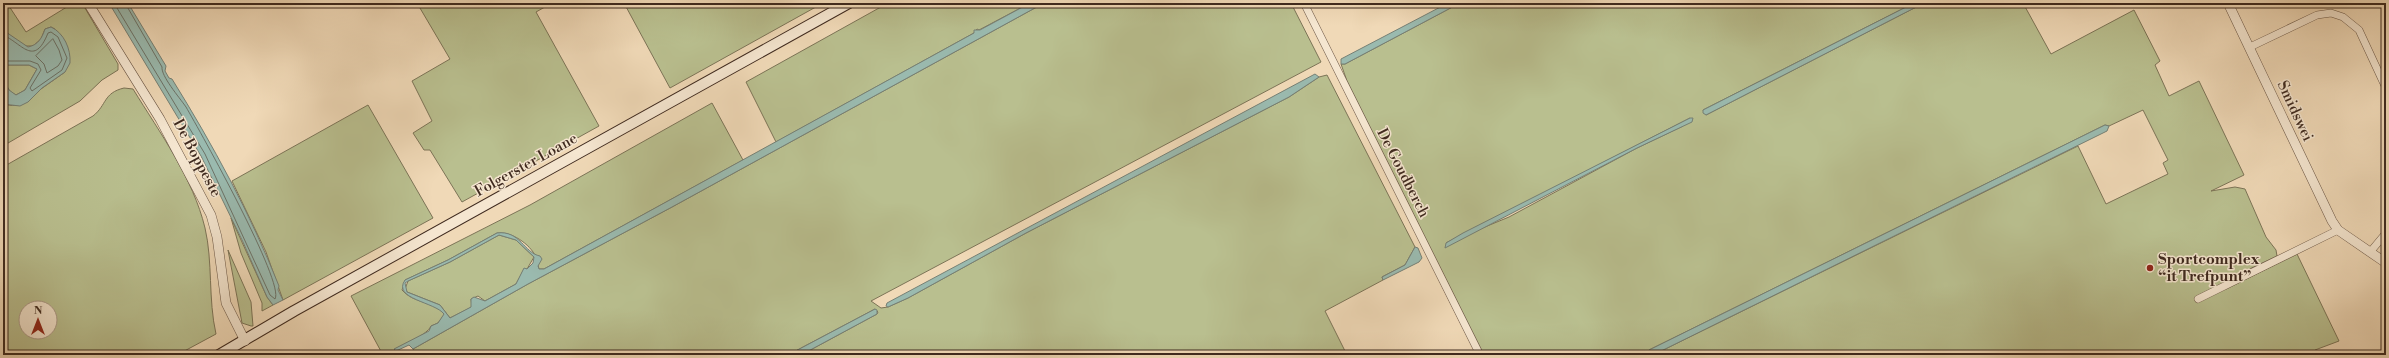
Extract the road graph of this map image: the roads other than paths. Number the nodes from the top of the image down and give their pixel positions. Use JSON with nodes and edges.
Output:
{"nodes":[{"id":1,"x":88,"y":3,"type":"edge"},
{"id":2,"x":849,"y":3,"type":"edge"},
{"id":3,"x":1304,"y":3,"type":"edge"},
{"id":4,"x":2228,"y":3,"type":"edge"},
{"id":5,"x":2250,"y":47,"type":"junction"},
{"id":6,"x":2386,"y":88,"type":"edge"},
{"id":7,"x":2338,"y":230,"type":"junction"},
{"id":8,"x":2386,"y":233,"type":"edge"},
{"id":9,"x":2371,"y":251,"type":"junction"},
{"id":10,"x":2386,"y":263,"type":"edge"},
{"id":11,"x":2198,"y":299,"type":"dead end"},
{"id":12,"x":245,"y":341,"type":"junction"},
{"id":13,"x":219,"y":355,"type":"edge"},
{"id":14,"x":1480,"y":355,"type":"edge"}],
"edges":[{"from":1,"to":12,"type":"street","name":"De Boppeste"},
{"from":2,"to":12,"type":"main road","name":"Folgerster Loane"},
{"from":3,"to":14,"type":"street","name":"De Goudberch"},
{"from":4,"to":5,"type":"street","name":"Smidswei"},
{"from":5,"to":6,"type":"street"},
{"from":5,"to":7,"type":"street","name":"Smidswei"},
{"from":7,"to":9,"type":"street","name":"Smidswei"},
{"from":7,"to":11,"type":"street"},
{"from":8,"to":9,"type":"street"},
{"from":9,"to":10,"type":"street","name":"Smidswei"},
{"from":12,"to":13,"type":"main road","name":"Folgerster Loane"}]}
